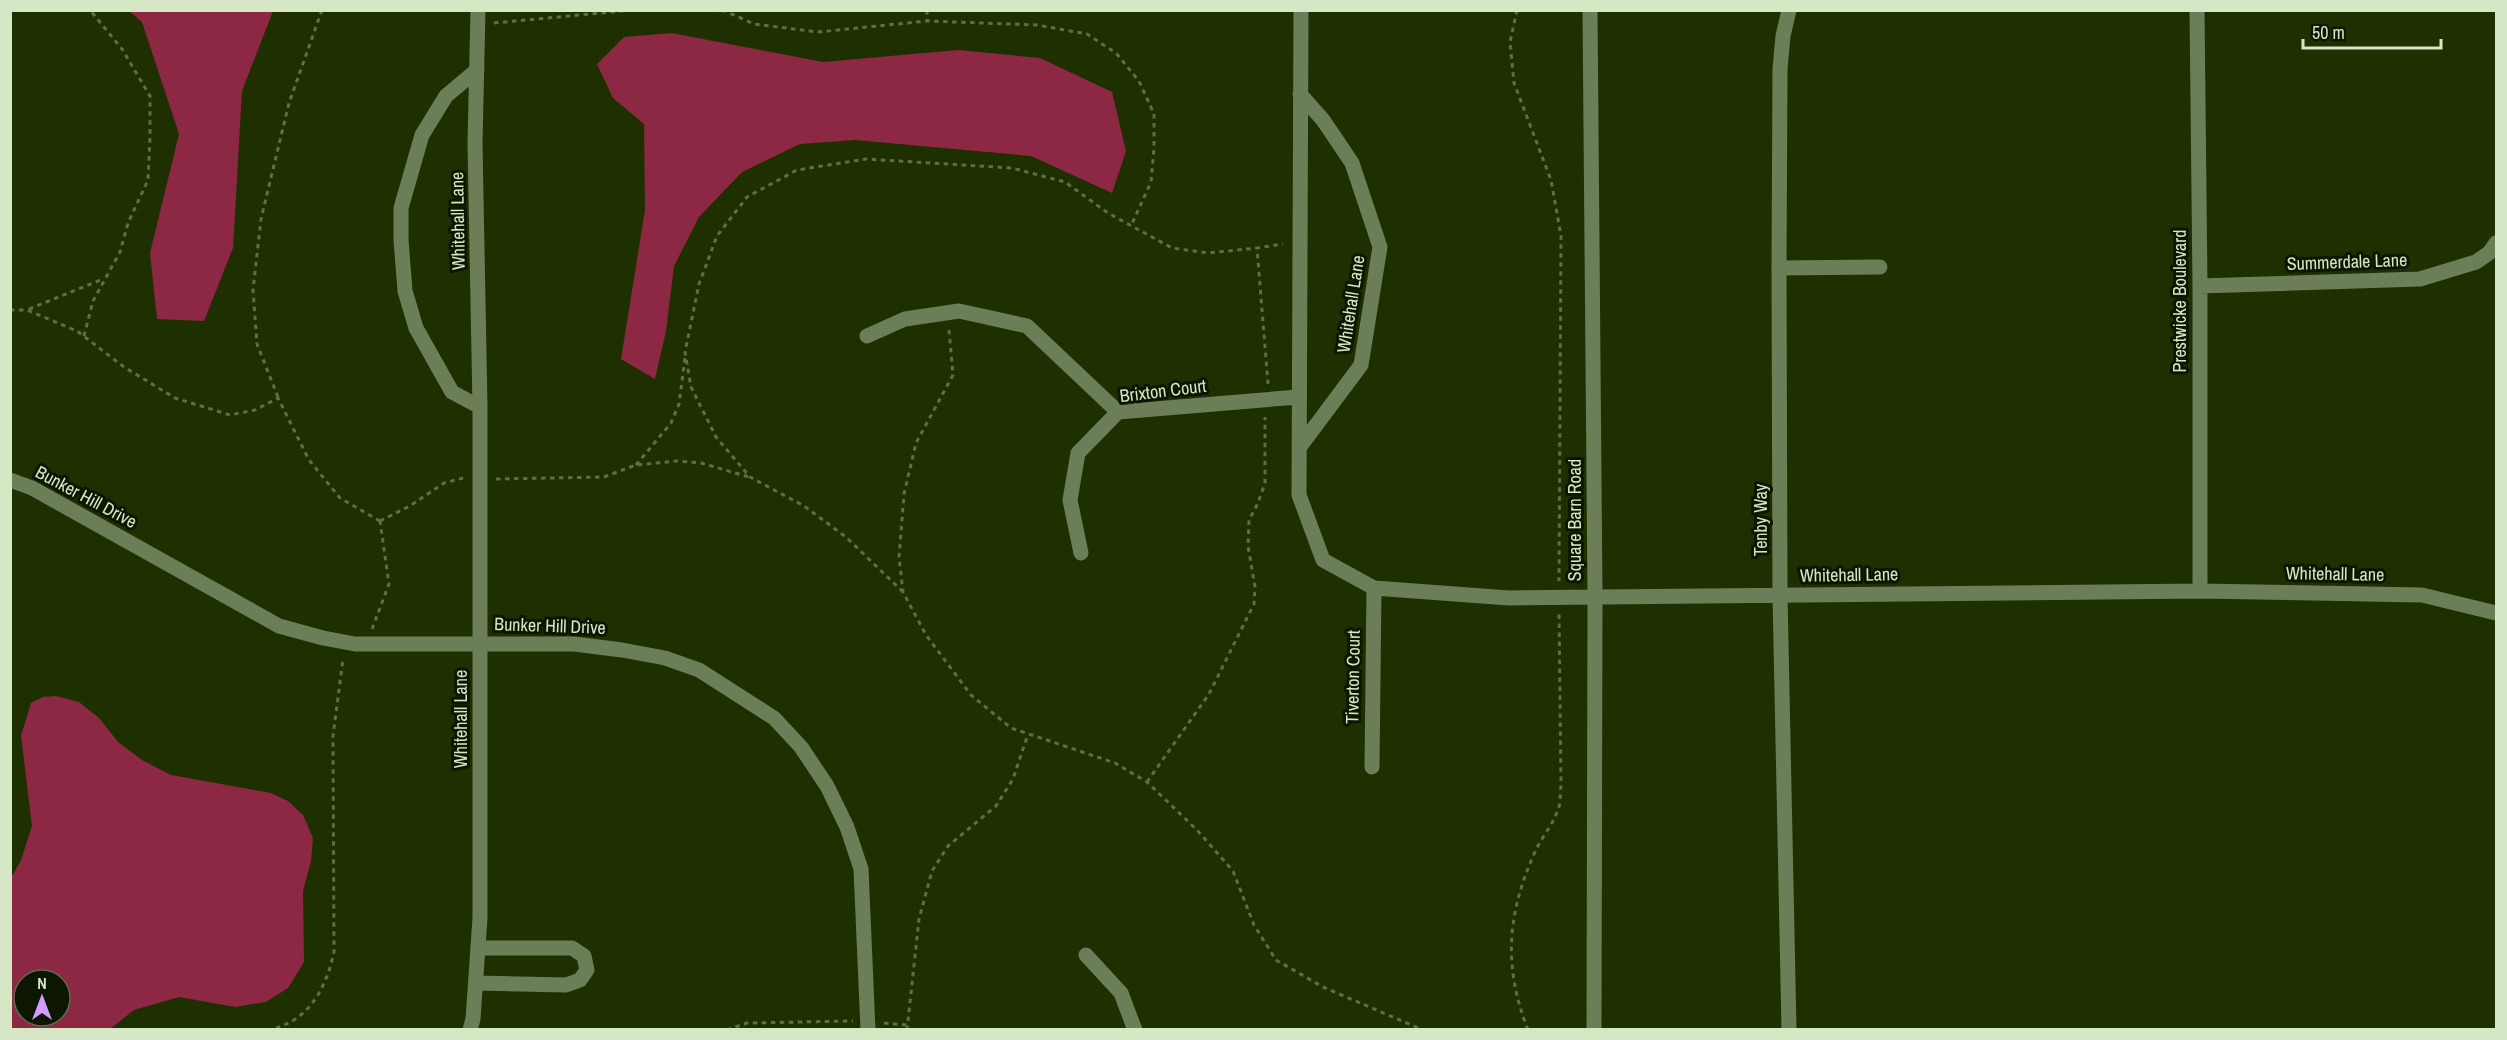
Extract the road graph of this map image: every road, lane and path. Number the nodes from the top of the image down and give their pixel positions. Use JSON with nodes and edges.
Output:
{"nodes":[{"id":1,"x":90,"y":10,"type":"edge"},
{"id":2,"x":322,"y":10,"type":"edge"},
{"id":3,"x":633,"y":10,"type":"edge"},
{"id":4,"x":704,"y":10,"type":"edge"},
{"id":5,"x":927,"y":10,"type":"edge"},
{"id":6,"x":1301,"y":10,"type":"edge"},
{"id":7,"x":1517,"y":10,"type":"edge"},
{"id":8,"x":1590,"y":10,"type":"edge"},
{"id":9,"x":1789,"y":10,"type":"edge"},
{"id":10,"x":2197,"y":10,"type":"edge"},
{"id":11,"x":478,"y":17,"type":"edge"},
{"id":12,"x":927,"y":21,"type":"junction"},
{"id":13,"x":477,"y":70,"type":"junction"},
{"id":14,"x":1300,"y":94,"type":"junction"},
{"id":15,"x":1131,"y":226,"type":"junction"},
{"id":16,"x":1299,"y":240,"type":"junction"},
{"id":17,"x":1257,"y":248,"type":"junction"},
{"id":18,"x":2494,"y":252,"type":"edge"},
{"id":19,"x":1880,"y":267,"type":"dead end"},
{"id":20,"x":1779,"y":268,"type":"junction"},
{"id":21,"x":104,"y":279,"type":"junction"},
{"id":22,"x":2200,"y":286,"type":"junction"},
{"id":23,"x":10,"y":310,"type":"edge"},
{"id":24,"x":27,"y":310,"type":"junction"},
{"id":25,"x":947,"y":313,"type":"junction"},
{"id":26,"x":84,"y":336,"type":"junction"},
{"id":27,"x":867,"y":336,"type":"dead end"},
{"id":28,"x":686,"y":352,"type":"junction"},
{"id":29,"x":1298,"y":397,"type":"junction"},
{"id":30,"x":278,"y":398,"type":"junction"},
{"id":31,"x":1265,"y":401,"type":"junction"},
{"id":32,"x":480,"y":407,"type":"junction"},
{"id":33,"x":1118,"y":412,"type":"junction"},
{"id":34,"x":1299,"y":448,"type":"junction"},
{"id":35,"x":636,"y":465,"type":"junction"},
{"id":36,"x":750,"y":477,"type":"junction"},
{"id":37,"x":481,"y":479,"type":"junction"},
{"id":38,"x":10,"y":480,"type":"edge"},
{"id":39,"x":380,"y":521,"type":"junction"},
{"id":40,"x":1081,"y":553,"type":"dead end"},
{"id":41,"x":1374,"y":588,"type":"junction"},
{"id":42,"x":2200,"y":591,"type":"junction"},
{"id":43,"x":903,"y":592,"type":"junction"},
{"id":44,"x":1780,"y":595,"type":"junction"},
{"id":45,"x":1595,"y":596,"type":"junction"},
{"id":46,"x":1559,"y":597,"type":"junction"},
{"id":47,"x":2496,"y":613,"type":"edge"},
{"id":48,"x":480,"y":643,"type":"junction"},
{"id":49,"x":355,"y":644,"type":"junction"},
{"id":50,"x":10,"y":684,"type":"edge"},
{"id":51,"x":10,"y":704,"type":"edge"},
{"id":52,"x":1028,"y":734,"type":"junction"},
{"id":53,"x":1372,"y":767,"type":"dead end"},
{"id":54,"x":1147,"y":782,"type":"junction"},
{"id":55,"x":478,"y":948,"type":"junction"},
{"id":56,"x":1086,"y":955,"type":"dead end"},
{"id":57,"x":476,"y":983,"type":"junction"},
{"id":58,"x":868,"y":1025,"type":"edge"},
{"id":59,"x":907,"y":1027,"type":"edge"},
{"id":60,"x":267,"y":1029,"type":"edge"},
{"id":61,"x":470,"y":1029,"type":"edge"},
{"id":62,"x":727,"y":1029,"type":"edge"},
{"id":63,"x":1135,"y":1029,"type":"edge"},
{"id":64,"x":1423,"y":1029,"type":"edge"},
{"id":65,"x":1528,"y":1029,"type":"edge"},
{"id":66,"x":1594,"y":1029,"type":"edge"},
{"id":67,"x":1789,"y":1029,"type":"edge"}],
"edges":[{"from":1,"to":21,"type":"path"},
{"from":2,"to":30,"type":"path"},
{"from":3,"to":11,"type":"path"},
{"from":4,"to":12,"type":"path"},
{"from":5,"to":12,"type":"path"},
{"from":6,"to":14,"type":"street","name":"Whitehall Lane"},
{"from":7,"to":46,"type":"path"},
{"from":8,"to":45,"type":"street","name":"Square Barn Road"},
{"from":9,"to":20,"type":"street","name":"Tenby Way"},
{"from":10,"to":22,"type":"street","name":"Prestwicke Boulevard"},
{"from":11,"to":13,"type":"street","name":"Whitehall Lane"},
{"from":12,"to":15,"type":"path"},
{"from":13,"to":32,"type":"street","name":"Whitehall Lane"},
{"from":13,"to":32,"type":"street"},
{"from":14,"to":16,"type":"street","name":"Whitehall Lane"},
{"from":14,"to":34,"type":"street","name":"Whitehall Lane"},
{"from":15,"to":17,"type":"path"},
{"from":15,"to":28,"type":"path"},
{"from":16,"to":17,"type":"path"},
{"from":16,"to":29,"type":"street","name":"Whitehall Lane"},
{"from":17,"to":31,"type":"path"},
{"from":18,"to":22,"type":"street","name":"Summerdale Lane"},
{"from":19,"to":20,"type":"street"},
{"from":20,"to":44,"type":"street","name":"Tenby Way"},
{"from":21,"to":24,"type":"path"},
{"from":21,"to":26,"type":"path"},
{"from":22,"to":42,"type":"street","name":"Prestwicke Boulevard"},
{"from":23,"to":24,"type":"path"},
{"from":24,"to":26,"type":"path"},
{"from":25,"to":27,"type":"street"},
{"from":25,"to":33,"type":"street"},
{"from":25,"to":43,"type":"path"},
{"from":26,"to":30,"type":"path"},
{"from":28,"to":35,"type":"path"},
{"from":28,"to":36,"type":"path"},
{"from":29,"to":31,"type":"street","name":"Brixton Court"},
{"from":29,"to":34,"type":"street","name":"Whitehall Lane"},
{"from":30,"to":39,"type":"path"},
{"from":31,"to":33,"type":"street","name":"Brixton Court"},
{"from":31,"to":54,"type":"path"},
{"from":32,"to":37,"type":"street","name":"Whitehall Lane"},
{"from":33,"to":40,"type":"street","name":"Brixton Court"},
{"from":34,"to":41,"type":"street","name":"Whitehall Lane"},
{"from":35,"to":36,"type":"path"},
{"from":35,"to":37,"type":"path"},
{"from":36,"to":43,"type":"path"},
{"from":37,"to":39,"type":"path"},
{"from":37,"to":48,"type":"street","name":"Whitehall Lane"},
{"from":38,"to":49,"type":"street","name":"Bunker Hill Drive"},
{"from":39,"to":49,"type":"path"},
{"from":41,"to":46,"type":"street","name":"Whitehall Lane"},
{"from":41,"to":53,"type":"street","name":"Tiverton Court"},
{"from":42,"to":44,"type":"street","name":"Whitehall Lane"},
{"from":42,"to":47,"type":"street","name":"Whitehall Lane"},
{"from":43,"to":52,"type":"path"},
{"from":44,"to":45,"type":"street","name":"Whitehall Lane"},
{"from":44,"to":67,"type":"street","name":"Tenby Way"},
{"from":45,"to":46,"type":"street","name":"Whitehall Lane"},
{"from":45,"to":66,"type":"street","name":"Square Barn Road"},
{"from":46,"to":65,"type":"path"},
{"from":48,"to":49,"type":"street","name":"Bunker Hill Drive"},
{"from":48,"to":55,"type":"street","name":"Whitehall Lane"},
{"from":48,"to":58,"type":"street","name":"Bunker Hill Drive"},
{"from":49,"to":60,"type":"path"},
{"from":50,"to":51,"type":"path"},
{"from":52,"to":54,"type":"path"},
{"from":52,"to":59,"type":"path"},
{"from":54,"to":64,"type":"path"},
{"from":55,"to":57,"type":"street","name":"Whitehall Lane"},
{"from":55,"to":57,"type":"street"},
{"from":56,"to":63,"type":"street"},
{"from":57,"to":61,"type":"street","name":"Whitehall Lane"},
{"from":58,"to":59,"type":"path"},
{"from":58,"to":62,"type":"path"}]}
